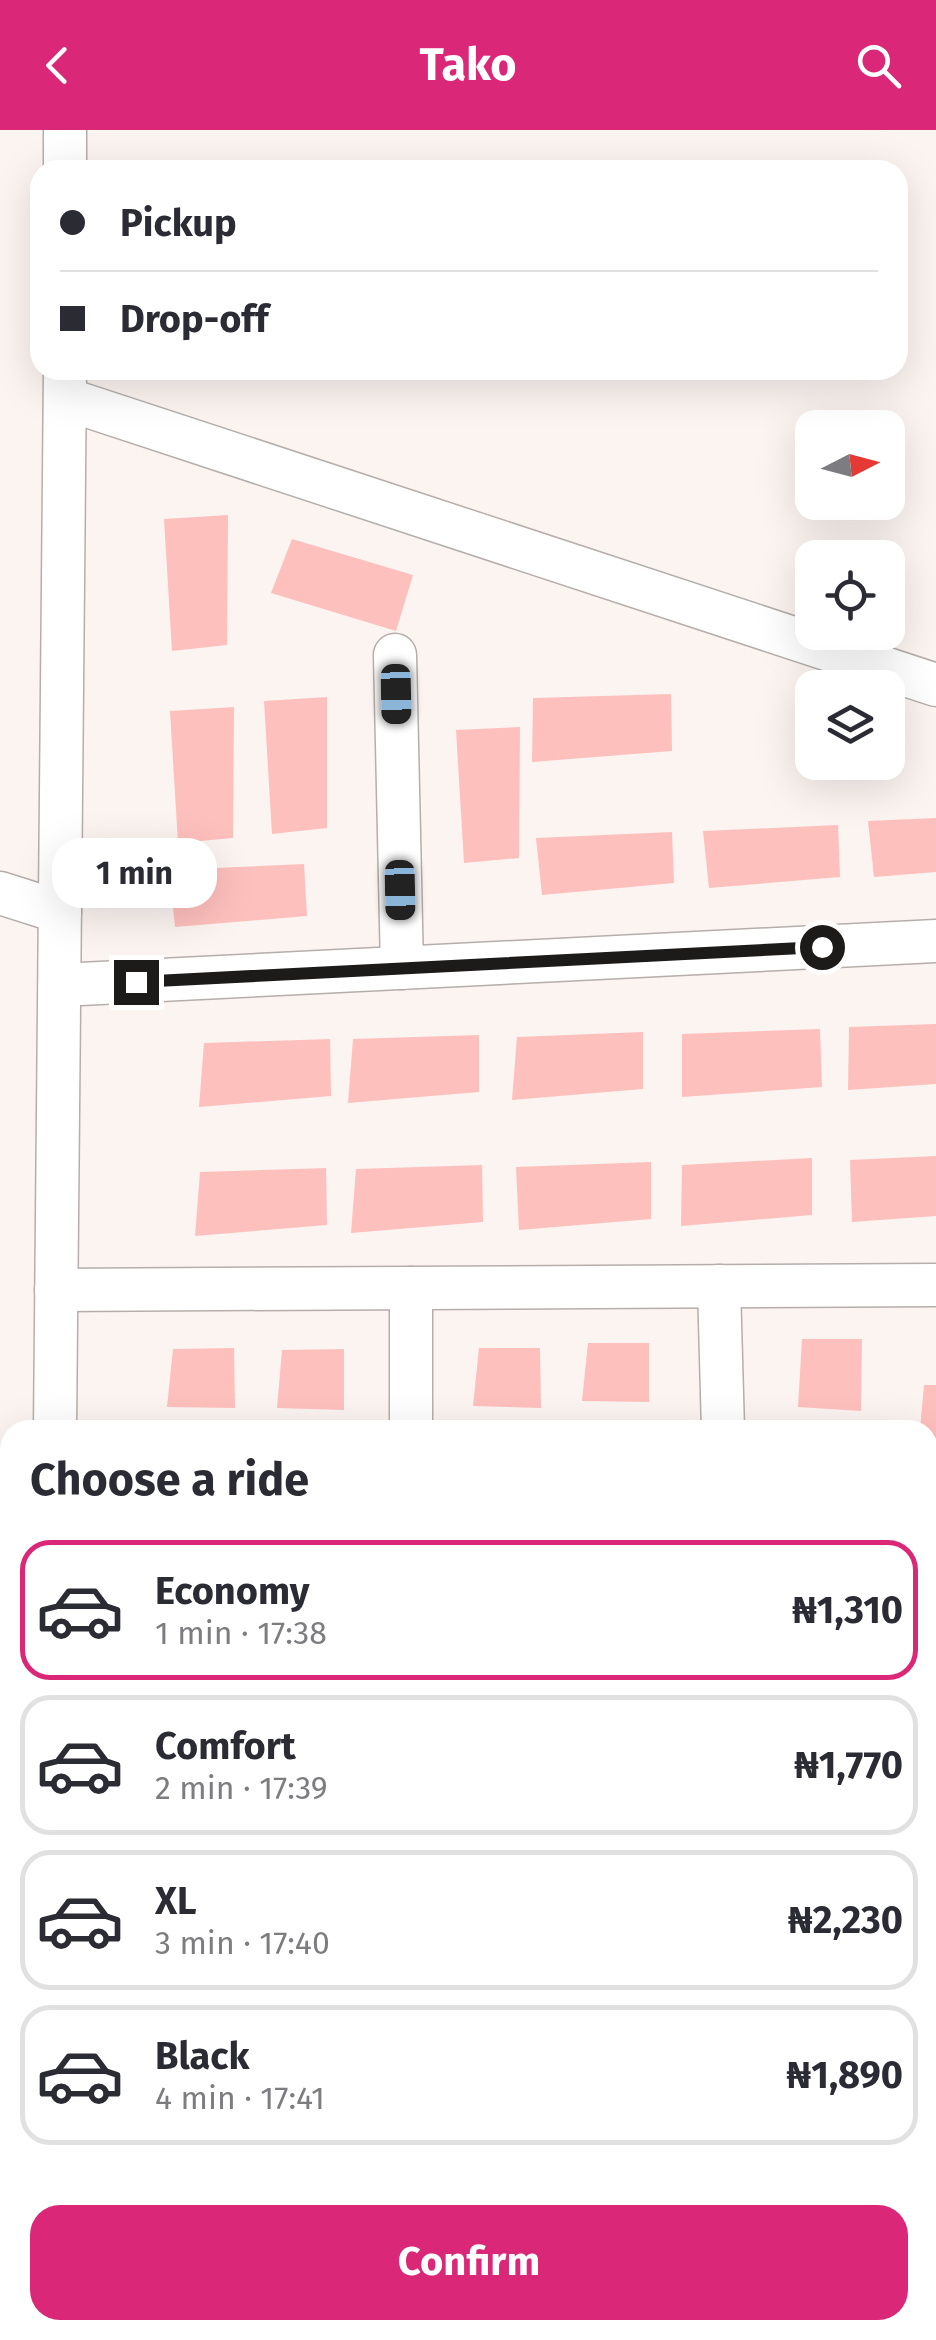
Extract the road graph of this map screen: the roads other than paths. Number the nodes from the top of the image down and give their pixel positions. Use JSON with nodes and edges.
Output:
{"nodes":[{"id":1,"x":65,"y":130,"type":"edge"},
{"id":2,"x":65,"y":160,"type":"edge"},
{"id":3,"x":66,"y":385,"type":"edge"},
{"id":4,"x":395,"y":655,"type":"dead end"},
{"id":5,"x":936,"y":685,"type":"edge"},
{"id":6,"x":0,"y":893,"type":"edge"},
{"id":7,"x":60,"y":912,"type":"junction"},
{"id":8,"x":936,"y":941,"type":"edge"},
{"id":9,"x":402,"y":968,"type":"junction"},
{"id":10,"x":60,"y":985,"type":"junction"},
{"id":11,"x":936,"y":1284,"type":"edge"},
{"id":12,"x":719,"y":1286,"type":"junction"},
{"id":13,"x":411,"y":1288,"type":"junction"},
{"id":14,"x":56,"y":1290,"type":"junction"},
{"id":15,"x":55,"y":1420,"type":"edge"},
{"id":16,"x":411,"y":1420,"type":"edge"},
{"id":17,"x":722,"y":1420,"type":"edge"}],
"edges":[{"from":1,"to":2,"type":"street"},
{"from":3,"to":5,"type":"street"},
{"from":3,"to":7,"type":"street"},
{"from":4,"to":9,"type":"street"},
{"from":6,"to":7,"type":"street"},
{"from":7,"to":10,"type":"street"},
{"from":8,"to":9,"type":"street"},
{"from":9,"to":10,"type":"street"},
{"from":10,"to":14,"type":"street"},
{"from":11,"to":12,"type":"street"},
{"from":12,"to":13,"type":"street"},
{"from":12,"to":17,"type":"street"},
{"from":13,"to":14,"type":"street"},
{"from":13,"to":16,"type":"street"},
{"from":14,"to":15,"type":"street"}]}
